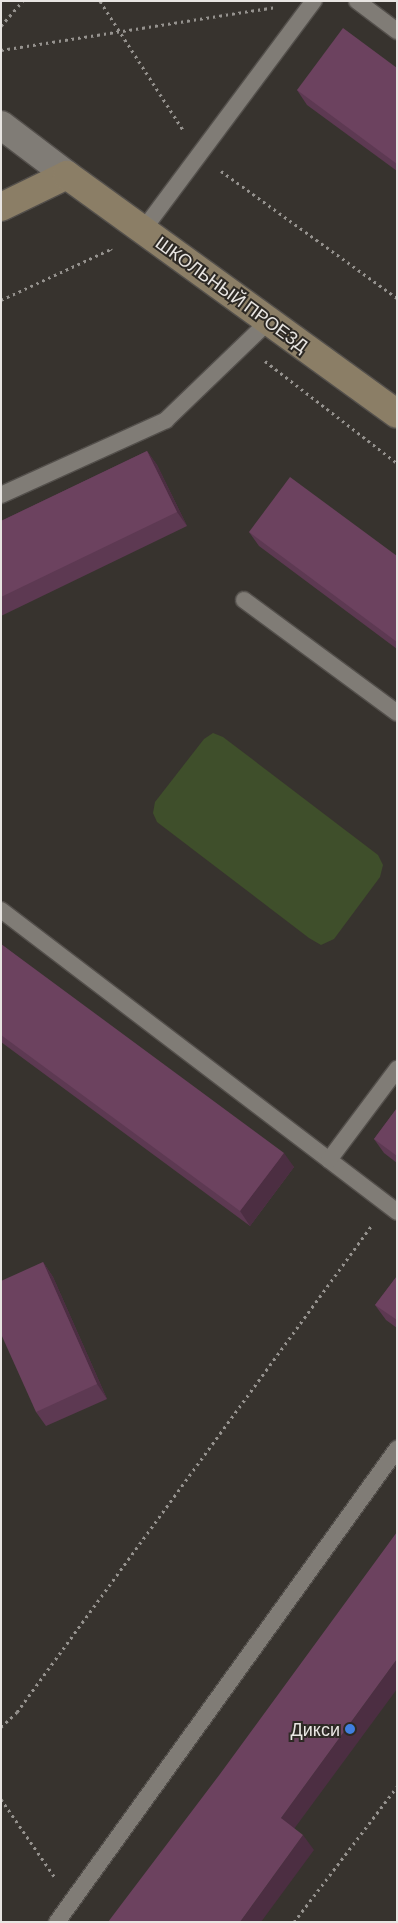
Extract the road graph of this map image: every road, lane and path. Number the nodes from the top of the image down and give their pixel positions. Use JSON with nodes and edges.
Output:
{"nodes":[{"id":1,"x":24,"y":1,"type":"edge"},
{"id":2,"x":100,"y":1,"type":"edge"},
{"id":3,"x":314,"y":1,"type":"edge"},
{"id":4,"x":357,"y":1,"type":"edge"},
{"id":5,"x":281,"y":6,"type":"dead end"},
{"id":6,"x":1,"y":26,"type":"edge"},
{"id":7,"x":120,"y":31,"type":"junction"},
{"id":8,"x":397,"y":31,"type":"edge"},
{"id":9,"x":1,"y":50,"type":"edge"},
{"id":10,"x":1,"y":125,"type":"edge"},
{"id":11,"x":199,"y":155,"type":"junction"},
{"id":12,"x":67,"y":175,"type":"junction"},
{"id":13,"x":1,"y":206,"type":"edge"},
{"id":14,"x":144,"y":230,"type":"junction"},
{"id":15,"x":118,"y":254,"type":"dead end"},
{"id":16,"x":397,"y":298,"type":"edge"},
{"id":17,"x":1,"y":300,"type":"edge"},
{"id":18,"x":269,"y":322,"type":"junction"},
{"id":19,"x":245,"y":346,"type":"junction"},
{"id":20,"x":397,"y":414,"type":"edge"},
{"id":21,"x":397,"y":464,"type":"edge"},
{"id":22,"x":1,"y":495,"type":"edge"},
{"id":23,"x":244,"y":600,"type":"dead end"},
{"id":24,"x":397,"y":713,"type":"edge"},
{"id":25,"x":1,"y":910,"type":"edge"},
{"id":26,"x":397,"y":1069,"type":"edge"},
{"id":27,"x":329,"y":1160,"type":"junction"},
{"id":28,"x":392,"y":1208,"type":"edge"},
{"id":29,"x":397,"y":1449,"type":"edge"},
{"id":30,"x":1,"y":1727,"type":"edge"},
{"id":31,"x":397,"y":1787,"type":"edge"},
{"id":32,"x":1,"y":1799,"type":"edge"},
{"id":33,"x":71,"y":1902,"type":"junction"},
{"id":34,"x":57,"y":1922,"type":"edge"},
{"id":35,"x":294,"y":1922,"type":"edge"}],
"edges":[{"from":1,"to":6,"type":"path"},
{"from":2,"to":7,"type":"path"},
{"from":3,"to":11,"type":"lane"},
{"from":4,"to":8,"type":"lane"},
{"from":5,"to":7,"type":"path"},
{"from":7,"to":9,"type":"path"},
{"from":7,"to":11,"type":"path"},
{"from":10,"to":12,"type":"street"},
{"from":11,"to":14,"type":"lane"},
{"from":11,"to":16,"type":"path"},
{"from":12,"to":13,"type":"main road"},
{"from":12,"to":14,"type":"main road","name":"ШКОЛЬНЫЙ ПРОЕЗД"},
{"from":14,"to":18,"type":"main road","name":"ШКОЛЬНЫЙ ПРОЕЗД"},
{"from":15,"to":17,"type":"path"},
{"from":18,"to":19,"type":"lane"},
{"from":18,"to":20,"type":"main road","name":"ШКОЛЬНЫЙ ПРОЕЗД"},
{"from":19,"to":21,"type":"path"},
{"from":19,"to":22,"type":"lane"},
{"from":23,"to":24,"type":"lane"},
{"from":25,"to":27,"type":"lane"},
{"from":26,"to":27,"type":"lane"},
{"from":27,"to":28,"type":"lane"},
{"from":28,"to":30,"type":"path"},
{"from":29,"to":33,"type":"lane"},
{"from":31,"to":35,"type":"path"},
{"from":32,"to":33,"type":"path"},
{"from":33,"to":34,"type":"lane"}]}
